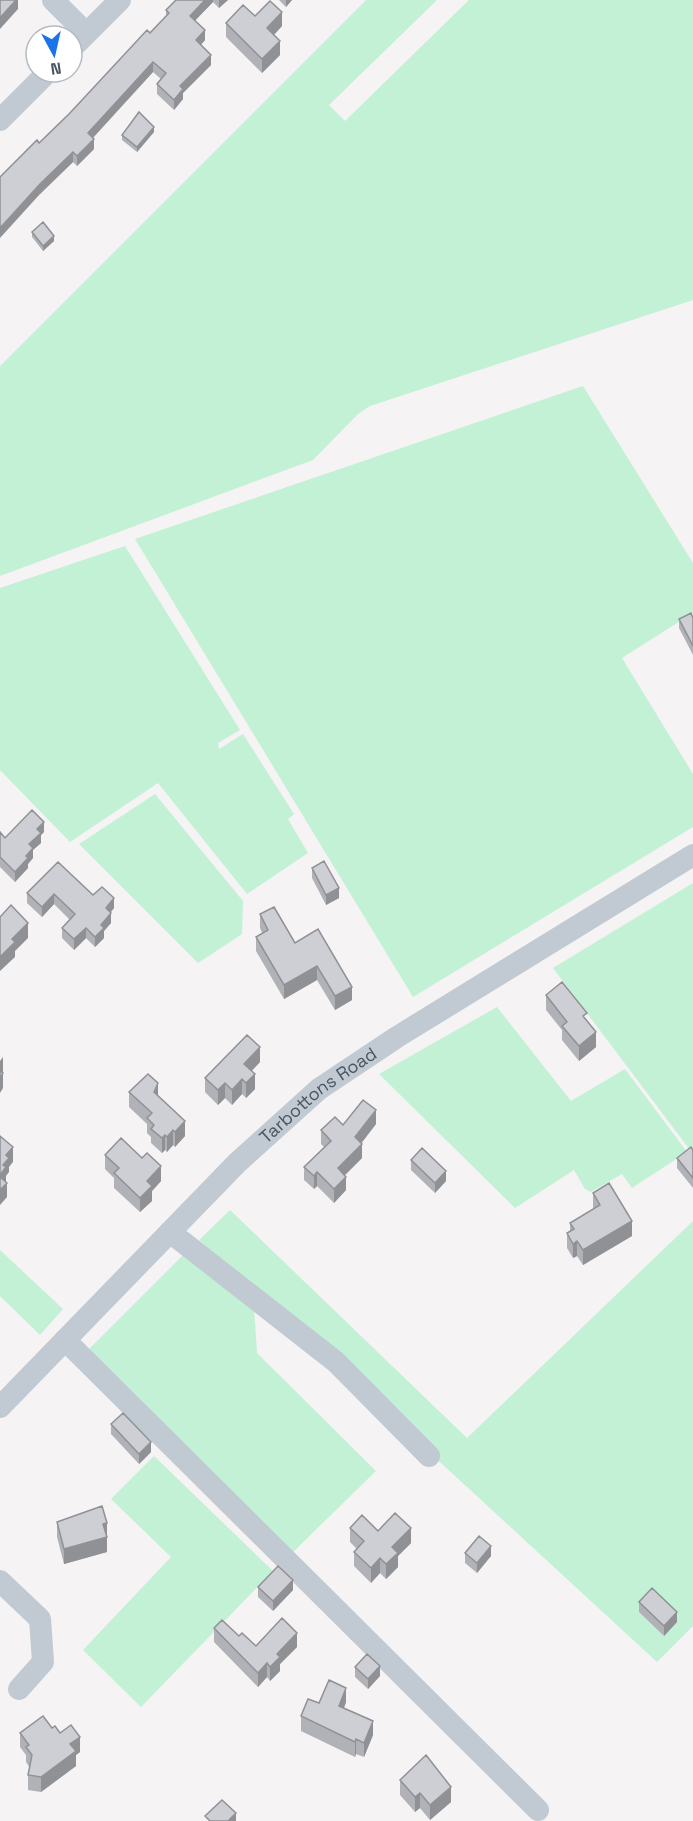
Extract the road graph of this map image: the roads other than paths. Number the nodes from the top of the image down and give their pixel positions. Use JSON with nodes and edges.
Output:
{"nodes":[{"id":1,"x":53,"y":0,"type":"edge"},
{"id":2,"x":120,"y":0,"type":"edge"},
{"id":3,"x":68,"y":24,"type":"edge"},
{"id":4,"x":84,"y":36,"type":"edge"},
{"id":5,"x":36,"y":84,"type":"edge"},
{"id":6,"x":0,"y":120,"type":"edge"},
{"id":7,"x":693,"y":855,"type":"edge"},
{"id":8,"x":170,"y":1232,"type":"junction"},
{"id":9,"x":65,"y":1340,"type":"junction"},
{"id":10,"x":0,"y":1407,"type":"edge"},
{"id":11,"x":429,"y":1456,"type":"dead end"},
{"id":12,"x":0,"y":1581,"type":"edge"},
{"id":13,"x":19,"y":1689,"type":"dead end"},
{"id":14,"x":538,"y":1810,"type":"dead end"}],
"edges":[{"from":1,"to":3,"type":"street"},
{"from":2,"to":4,"type":"street"},
{"from":5,"to":6,"type":"street"},
{"from":7,"to":8,"type":"street","name":"Tarbottons Road"},
{"from":8,"to":9,"type":"street","name":"Tarbottons Road"},
{"from":8,"to":11,"type":"street"},
{"from":9,"to":10,"type":"street","name":"Tarbottons Road"},
{"from":9,"to":14,"type":"street"},
{"from":12,"to":13,"type":"street"}]}
